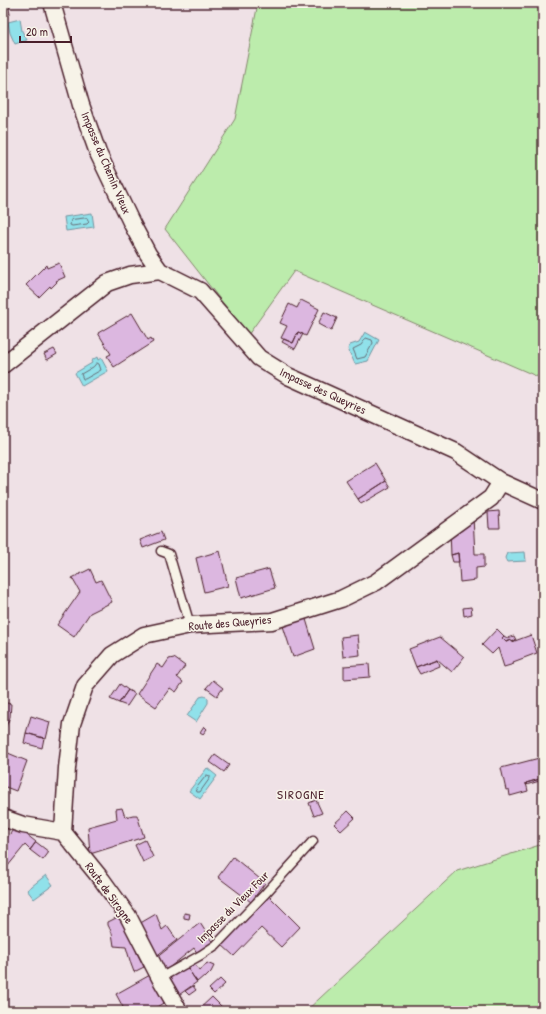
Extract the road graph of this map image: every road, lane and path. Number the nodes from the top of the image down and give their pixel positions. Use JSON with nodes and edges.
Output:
{"nodes":[{"id":1,"x":52,"y":3,"type":"edge"},
{"id":2,"x":160,"y":271,"type":"junction"},
{"id":3,"x":3,"y":365,"type":"edge"},
{"id":4,"x":501,"y":482,"type":"junction"},
{"id":5,"x":543,"y":501,"type":"edge"},
{"id":6,"x":161,"y":551,"type":"dead end"},
{"id":7,"x":190,"y":625,"type":"junction"},
{"id":8,"x":3,"y":818,"type":"edge"},
{"id":9,"x":63,"y":832,"type":"junction"},
{"id":10,"x":313,"y":841,"type":"dead end"},
{"id":11,"x":160,"y":978,"type":"junction"},
{"id":12,"x":179,"y":1011,"type":"edge"}],
"edges":[{"from":1,"to":2,"type":"street","name":"Impasse du Chemin Vieux"},
{"from":2,"to":3,"type":"street"},
{"from":2,"to":4,"type":"street","name":"Impasse des Queyries"},
{"from":4,"to":5,"type":"street","name":"Impasse des Queyries"},
{"from":4,"to":7,"type":"street","name":"Route des Queyries"},
{"from":6,"to":7,"type":"lane"},
{"from":7,"to":9,"type":"street","name":"Route des Queyries"},
{"from":8,"to":9,"type":"street"},
{"from":9,"to":11,"type":"street","name":"Route de Sirogne"},
{"from":10,"to":11,"type":"lane","name":"Impasse du Vieux Four"},
{"from":11,"to":12,"type":"street","name":"Route de Sirogne"}]}
